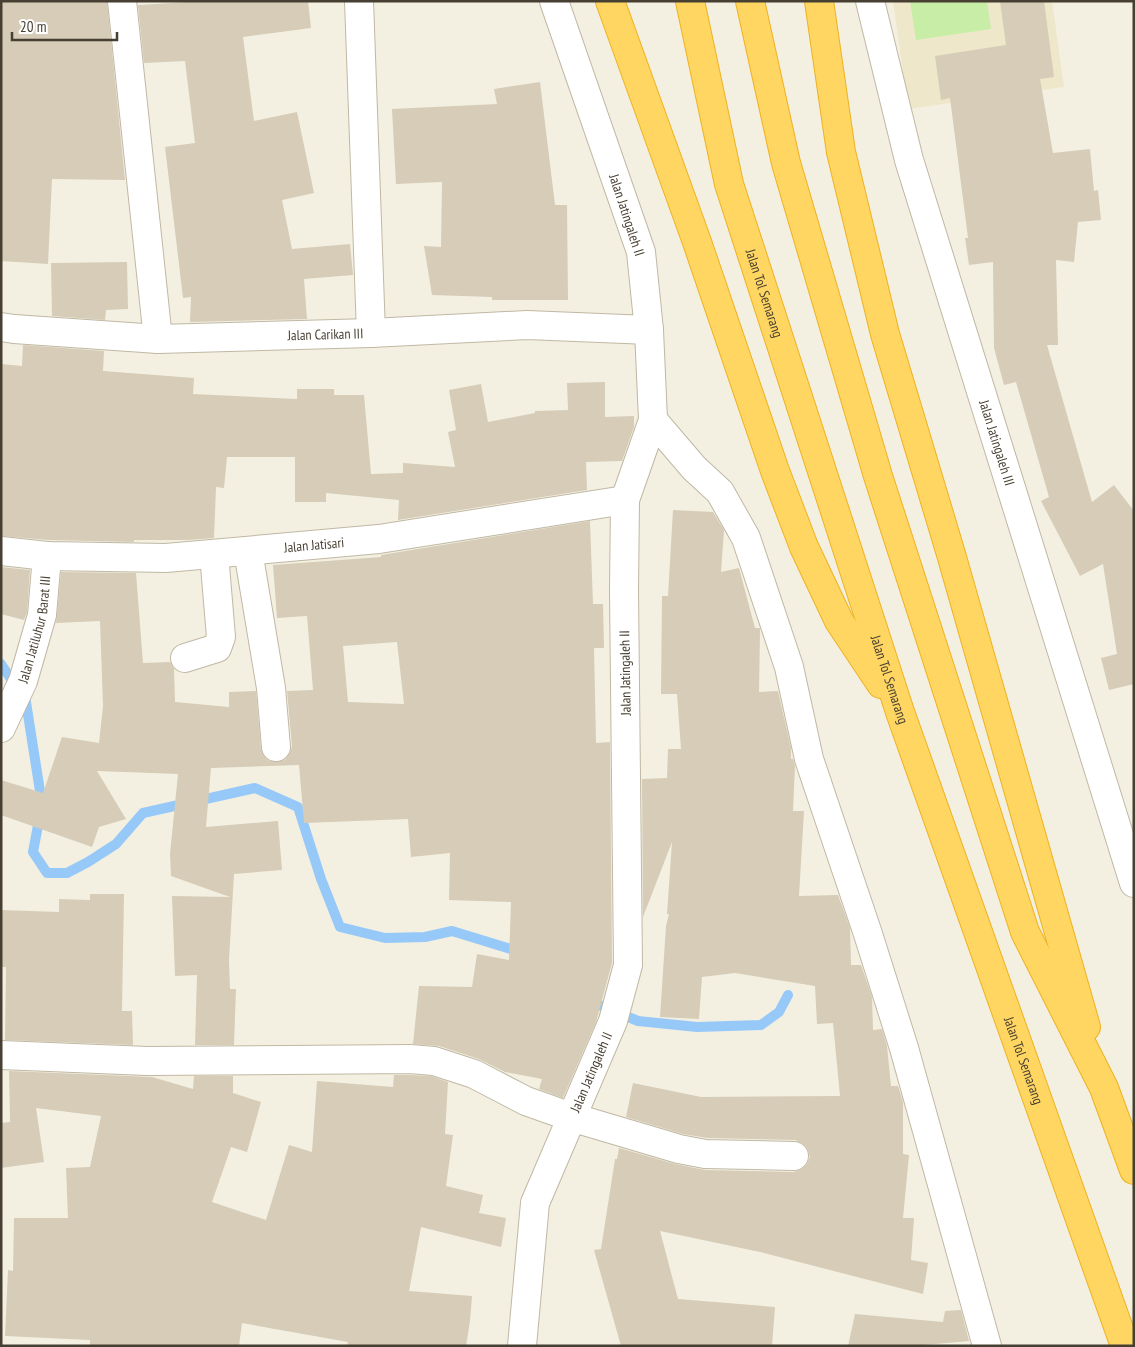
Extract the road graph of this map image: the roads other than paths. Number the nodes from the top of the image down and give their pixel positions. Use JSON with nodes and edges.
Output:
{"nodes":[{"id":1,"x":122,"y":1,"type":"edge"},
{"id":2,"x":359,"y":1,"type":"edge"},
{"id":3,"x":554,"y":1,"type":"edge"},
{"id":4,"x":610,"y":1,"type":"edge"},
{"id":5,"x":690,"y":1,"type":"edge"},
{"id":6,"x":750,"y":1,"type":"edge"},
{"id":7,"x":819,"y":1,"type":"edge"},
{"id":8,"x":870,"y":1,"type":"edge"},
{"id":9,"x":1,"y":327,"type":"edge"},
{"id":10,"x":649,"y":330,"type":"junction"},
{"id":11,"x":371,"y":333,"type":"junction"},
{"id":12,"x":158,"y":339,"type":"junction"},
{"id":13,"x":653,"y":420,"type":"junction"},
{"id":14,"x":625,"y":500,"type":"junction"},
{"id":15,"x":1,"y":551,"type":"edge"},
{"id":16,"x":248,"y":551,"type":"junction"},
{"id":17,"x":214,"y":554,"type":"junction"},
{"id":18,"x":47,"y":556,"type":"junction"},
{"id":19,"x":184,"y":658,"type":"dead end"},
{"id":20,"x":900,"y":712,"type":"junction"},
{"id":21,"x":1,"y":728,"type":"edge"},
{"id":22,"x":276,"y":747,"type":"dead end"},
{"id":23,"x":1134,"y":883,"type":"edge"},
{"id":24,"x":1,"y":1055,"type":"edge"},
{"id":25,"x":1104,"y":1088,"type":"junction"},
{"id":26,"x":571,"y":1117,"type":"junction"},
{"id":27,"x":794,"y":1156,"type":"dead end"},
{"id":28,"x":1134,"y":1170,"type":"edge"},
{"id":29,"x":522,"y":1346,"type":"edge"},
{"id":30,"x":987,"y":1346,"type":"edge"},
{"id":31,"x":1125,"y":1346,"type":"edge"}],
"edges":[{"from":1,"to":12,"type":"street"},
{"from":2,"to":11,"type":"street"},
{"from":3,"to":10,"type":"street","name":"Jalan Jatingaleh II"},
{"from":4,"to":20,"type":"highway"},
{"from":5,"to":20,"type":"highway","name":"Jalan Tol Semarang"},
{"from":6,"to":25,"type":"highway"},
{"from":7,"to":25,"type":"highway"},
{"from":8,"to":23,"type":"street","name":"Jalan Jatingaleh III"},
{"from":9,"to":12,"type":"street","name":"Jalan Carikan III"},
{"from":10,"to":11,"type":"street","name":"Jalan Carikan III"},
{"from":10,"to":13,"type":"street","name":"Jalan Jatingaleh II"},
{"from":11,"to":12,"type":"street","name":"Jalan Carikan III"},
{"from":13,"to":14,"type":"street","name":"Jalan Jatingaleh II"},
{"from":13,"to":30,"type":"street"},
{"from":14,"to":16,"type":"street","name":"Jalan Jatisari"},
{"from":14,"to":26,"type":"street","name":"Jalan Jatingaleh II"},
{"from":15,"to":18,"type":"street","name":"Jalan Jatisari"},
{"from":16,"to":17,"type":"street","name":"Jalan Jatisari"},
{"from":16,"to":22,"type":"street"},
{"from":17,"to":18,"type":"street","name":"Jalan Jatisari"},
{"from":17,"to":19,"type":"street"},
{"from":18,"to":21,"type":"street","name":"Jalan Jatiluhur Barat III"},
{"from":20,"to":31,"type":"highway","name":"Jalan Tol Semarang"},
{"from":24,"to":26,"type":"street"},
{"from":25,"to":28,"type":"highway"},
{"from":26,"to":27,"type":"street"},
{"from":26,"to":29,"type":"street","name":"Jalan Jatingaleh II"}]}
